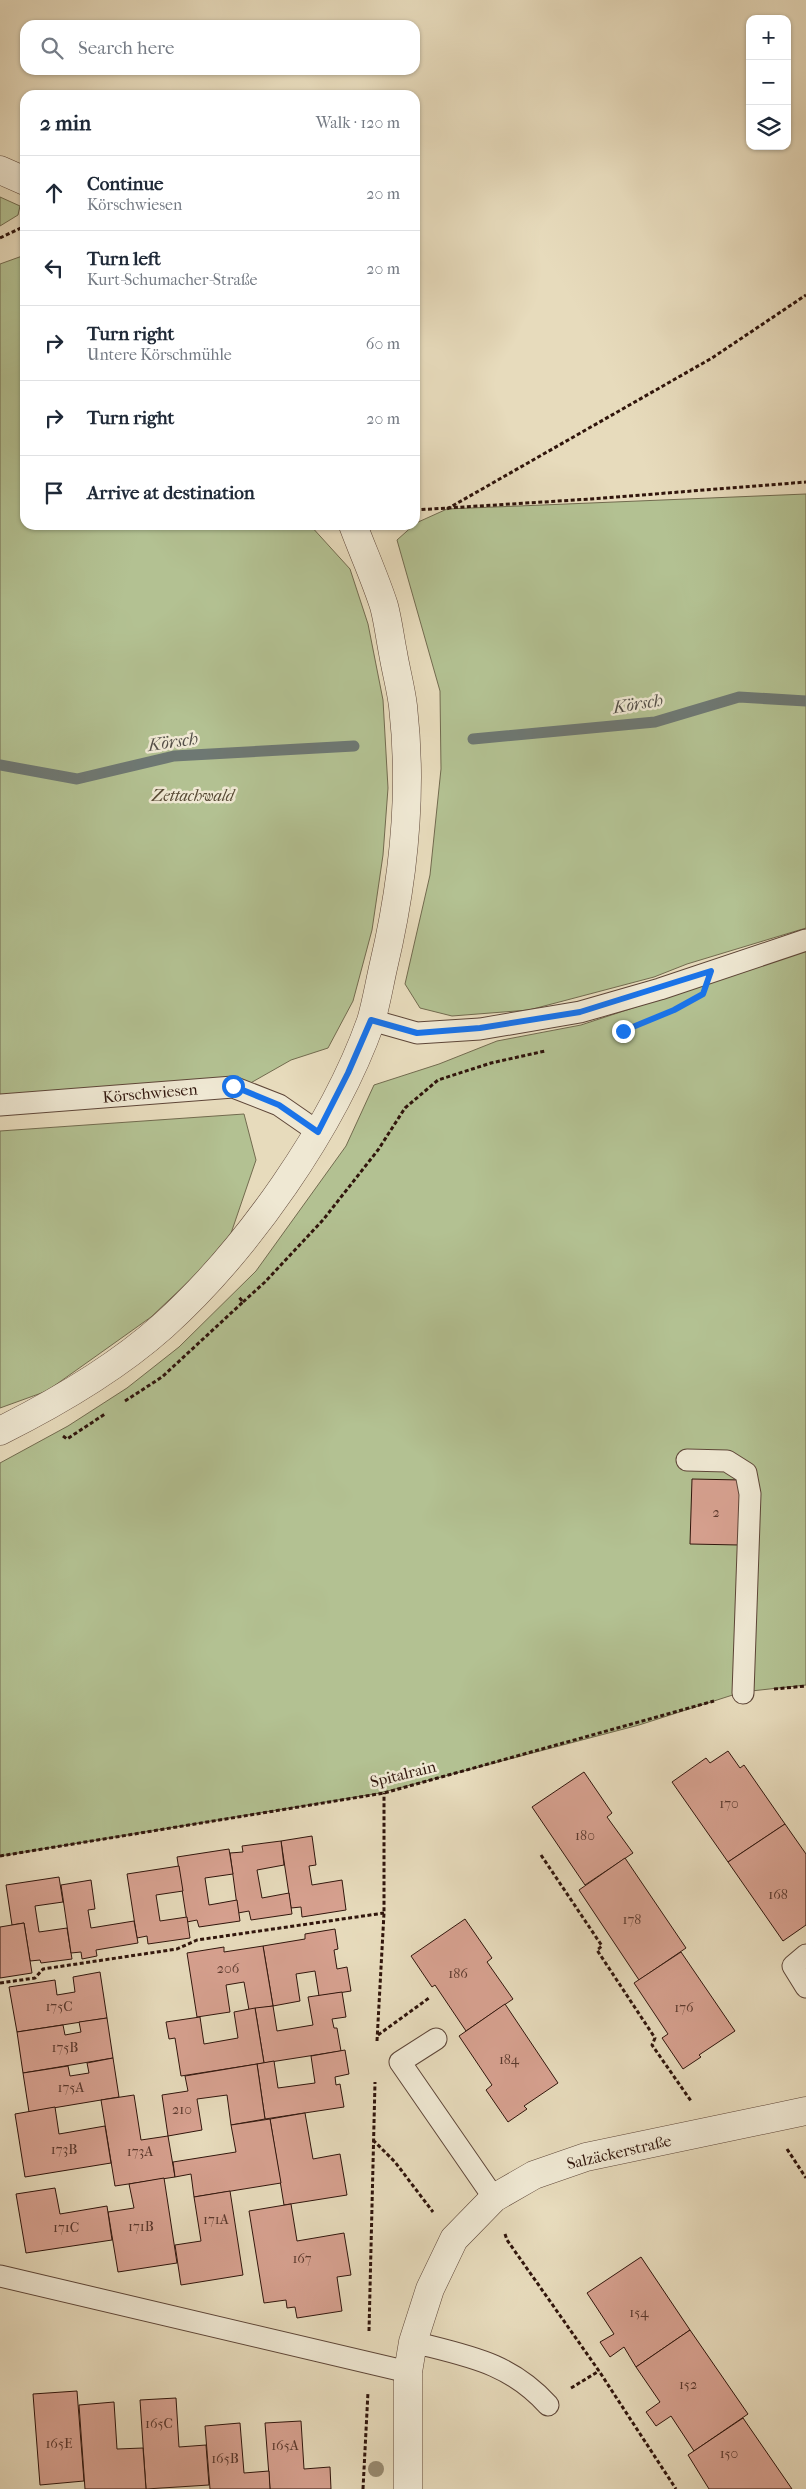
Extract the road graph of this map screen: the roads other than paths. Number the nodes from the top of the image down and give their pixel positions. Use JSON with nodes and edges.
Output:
{"nodes":[{"id":1,"x":0,"y":170,"type":"edge"},
{"id":2,"x":20,"y":178,"type":"edge"},
{"id":3,"x":355,"y":530,"type":"edge"},
{"id":4,"x":806,"y":940,"type":"edge"},
{"id":5,"x":371,"y":1020,"type":"junction"},
{"id":6,"x":0,"y":1105,"type":"edge"},
{"id":7,"x":318,"y":1132,"type":"junction"},
{"id":8,"x":0,"y":1431,"type":"edge"},
{"id":9,"x":687,"y":1460,"type":"dead end"},
{"id":10,"x":742,"y":1693,"type":"road end"},
{"id":11,"x":806,"y":1955,"type":"edge"},
{"id":12,"x":806,"y":1987,"type":"edge"},
{"id":13,"x":436,"y":2039,"type":"dead end"},
{"id":14,"x":806,"y":2111,"type":"edge"},
{"id":15,"x":494,"y":2198,"type":"junction"},
{"id":16,"x":0,"y":2276,"type":"edge"},
{"id":17,"x":413,"y":2342,"type":"junction"},
{"id":18,"x":408,"y":2372,"type":"junction"},
{"id":19,"x":548,"y":2405,"type":"dead end"},
{"id":20,"x":408,"y":2489,"type":"edge"}],
"edges":[{"from":1,"to":2,"type":"street"},
{"from":3,"to":5,"type":"street"},
{"from":4,"to":5,"type":"lane"},
{"from":5,"to":7,"type":"street"},
{"from":6,"to":7,"type":"lane","name":"Körschwiesen"},
{"from":7,"to":8,"type":"street"},
{"from":9,"to":10,"type":"lane"},
{"from":11,"to":12,"type":"lane"},
{"from":13,"to":15,"type":"lane"},
{"from":14,"to":15,"type":"street","name":"Salzäckerstraße"},
{"from":15,"to":17,"type":"street","name":"Salzäckerstraße"},
{"from":16,"to":18,"type":"lane"},
{"from":17,"to":18,"type":"street","name":"Salzäckerstraße"},
{"from":17,"to":19,"type":"lane"},
{"from":18,"to":20,"type":"street","name":"Salzäckerstraße"}]}
